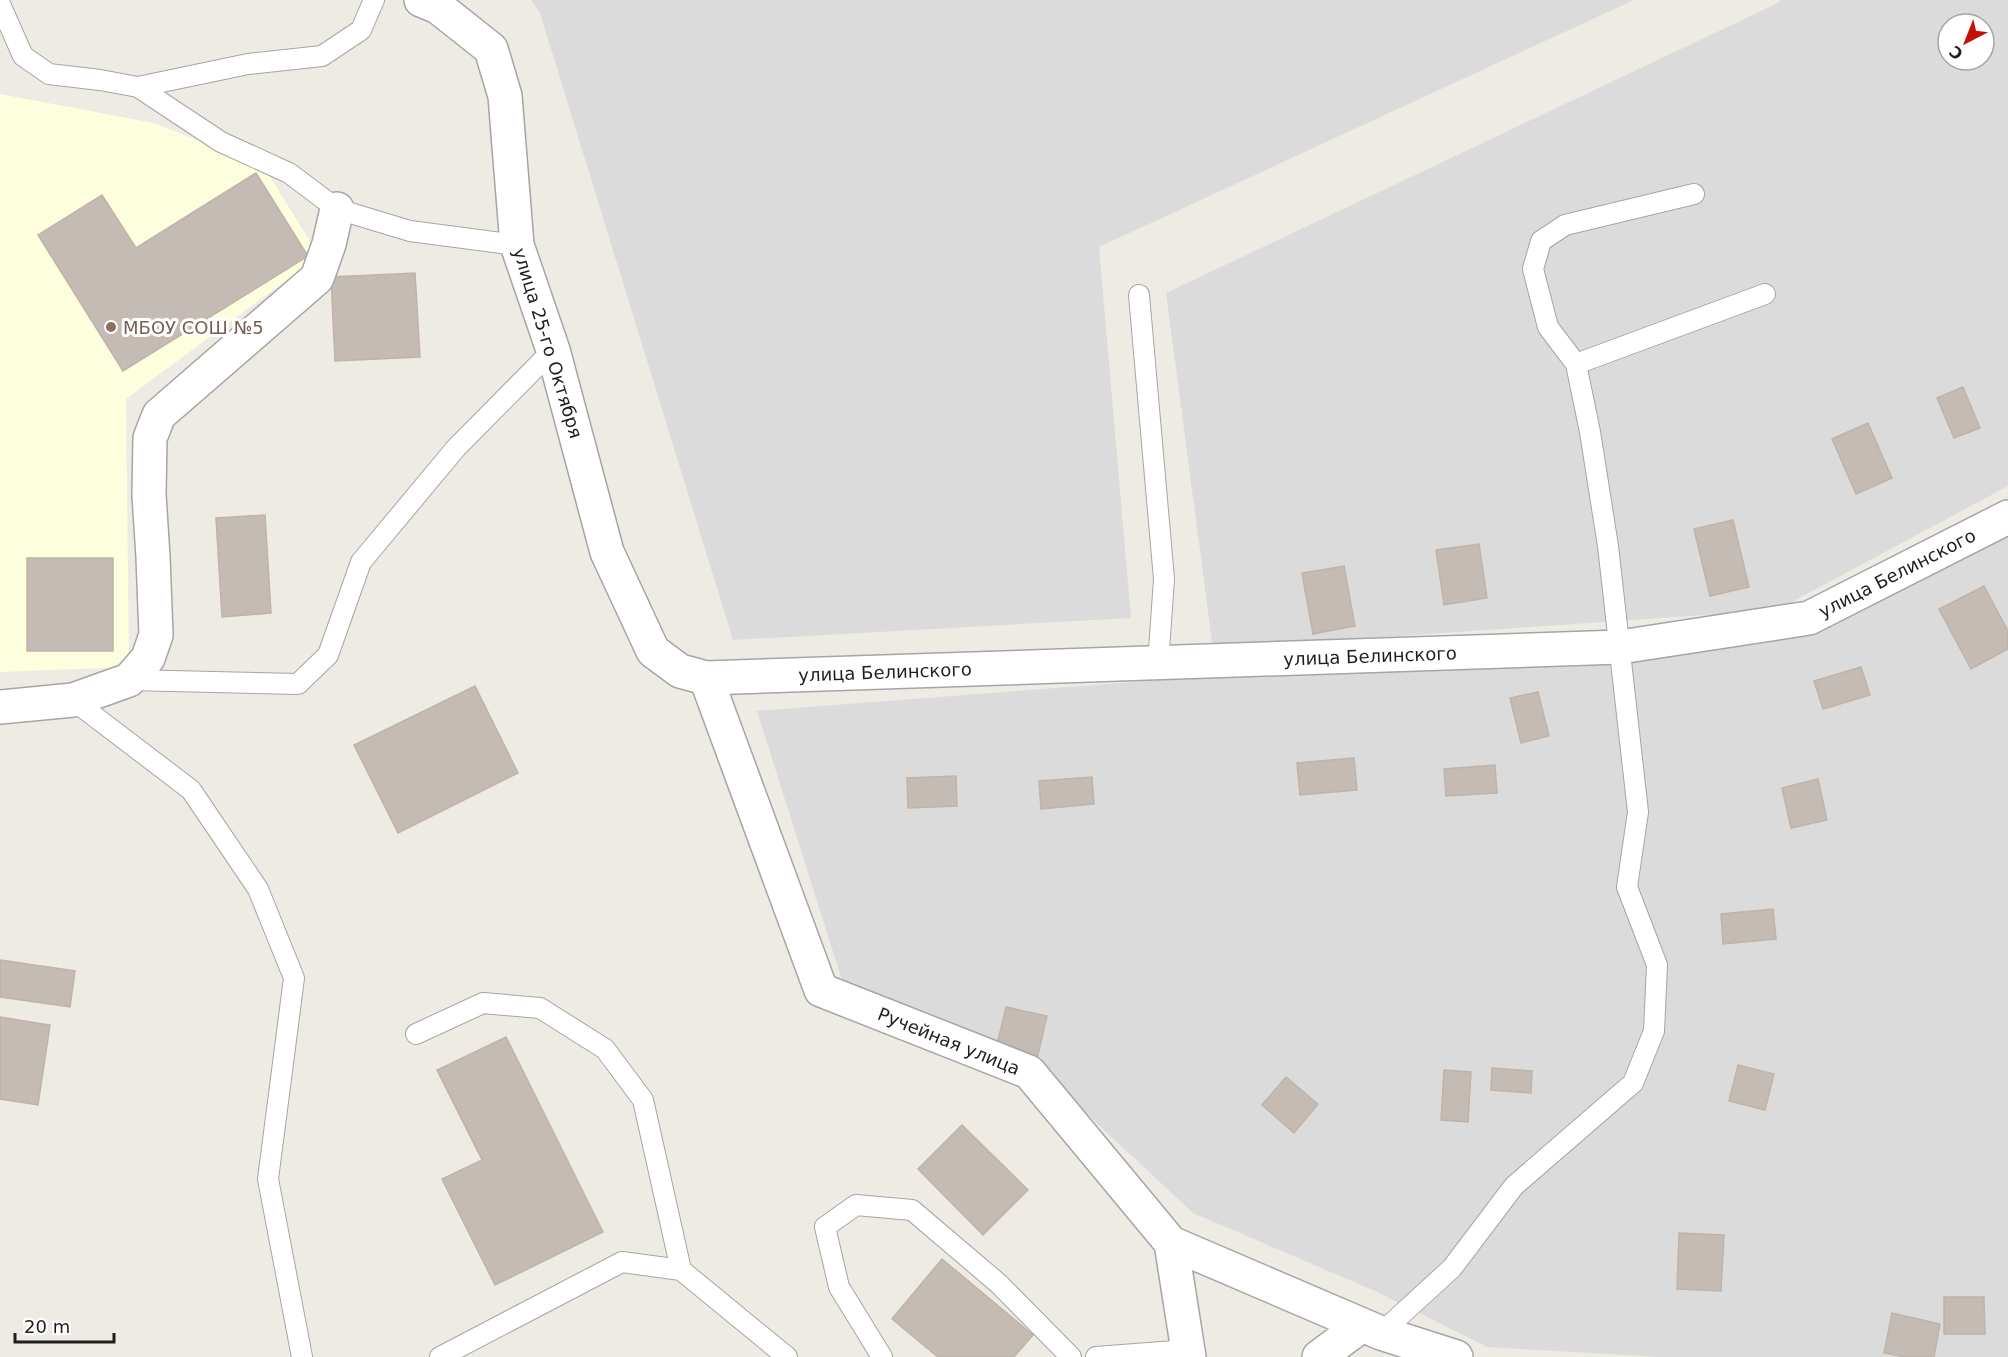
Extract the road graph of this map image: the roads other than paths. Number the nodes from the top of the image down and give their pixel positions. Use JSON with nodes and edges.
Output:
{"nodes":[{"id":1,"x":374,"y":0,"type":"edge"},
{"id":2,"x":421,"y":0,"type":"edge"},
{"id":3,"x":0,"y":4,"type":"edge"},
{"id":4,"x":138,"y":87,"type":"junction"},
{"id":5,"x":1694,"y":194,"type":"dead end"},
{"id":6,"x":337,"y":210,"type":"junction"},
{"id":7,"x":517,"y":244,"type":"junction"},
{"id":8,"x":1766,"y":294,"type":"dead end"},
{"id":9,"x":1139,"y":295,"type":"dead end"},
{"id":10,"x":553,"y":350,"type":"junction"},
{"id":11,"x":1575,"y":364,"type":"junction"},
{"id":12,"x":2008,"y":517,"type":"edge"},
{"id":13,"x":1620,"y":647,"type":"junction"},
{"id":14,"x":1158,"y":664,"type":"junction"},
{"id":15,"x":706,"y":678,"type":"junction"},
{"id":16,"x":129,"y":680,"type":"junction"},
{"id":17,"x":73,"y":700,"type":"junction"},
{"id":18,"x":0,"y":707,"type":"edge"},
{"id":19,"x":416,"y":1034,"type":"dead end"},
{"id":20,"x":1171,"y":1243,"type":"junction"},
{"id":21,"x":681,"y":1270,"type":"junction"},
{"id":22,"x":1372,"y":1329,"type":"junction"},
{"id":23,"x":1188,"y":1353,"type":"edge"},
{"id":24,"x":302,"y":1357,"type":"edge"},
{"id":25,"x":440,"y":1357,"type":"edge"},
{"id":26,"x":787,"y":1357,"type":"edge"},
{"id":27,"x":882,"y":1357,"type":"edge"},
{"id":28,"x":1071,"y":1357,"type":"edge"},
{"id":29,"x":1096,"y":1357,"type":"edge"},
{"id":30,"x":1319,"y":1357,"type":"edge"},
{"id":31,"x":1456,"y":1357,"type":"edge"}],
"edges":[{"from":1,"to":4,"type":"lane"},
{"from":2,"to":7,"type":"street","name":"улица 25-го Октября"},
{"from":3,"to":4,"type":"lane"},
{"from":4,"to":6,"type":"lane"},
{"from":5,"to":11,"type":"lane"},
{"from":6,"to":7,"type":"lane"},
{"from":6,"to":16,"type":"street"},
{"from":7,"to":10,"type":"street","name":"улица 25-го Октября"},
{"from":8,"to":11,"type":"lane"},
{"from":9,"to":14,"type":"lane"},
{"from":10,"to":15,"type":"street","name":"улица 25-го Октября"},
{"from":10,"to":16,"type":"lane"},
{"from":11,"to":13,"type":"lane"},
{"from":12,"to":13,"type":"street","name":"улица Белинского"},
{"from":13,"to":14,"type":"street","name":"улица Белинского"},
{"from":13,"to":22,"type":"lane"},
{"from":14,"to":15,"type":"street","name":"улица Белинского"},
{"from":15,"to":20,"type":"street","name":"Ручейная улица"},
{"from":16,"to":17,"type":"street"},
{"from":17,"to":18,"type":"street"},
{"from":17,"to":24,"type":"lane"},
{"from":19,"to":21,"type":"lane"},
{"from":20,"to":22,"type":"street","name":"Ручейная улица"},
{"from":20,"to":23,"type":"street"},
{"from":21,"to":25,"type":"lane"},
{"from":21,"to":26,"type":"lane"},
{"from":22,"to":30,"type":"street"},
{"from":22,"to":31,"type":"street","name":"Ручейная улица"},
{"from":23,"to":29,"type":"lane"},
{"from":27,"to":28,"type":"lane"}]}
